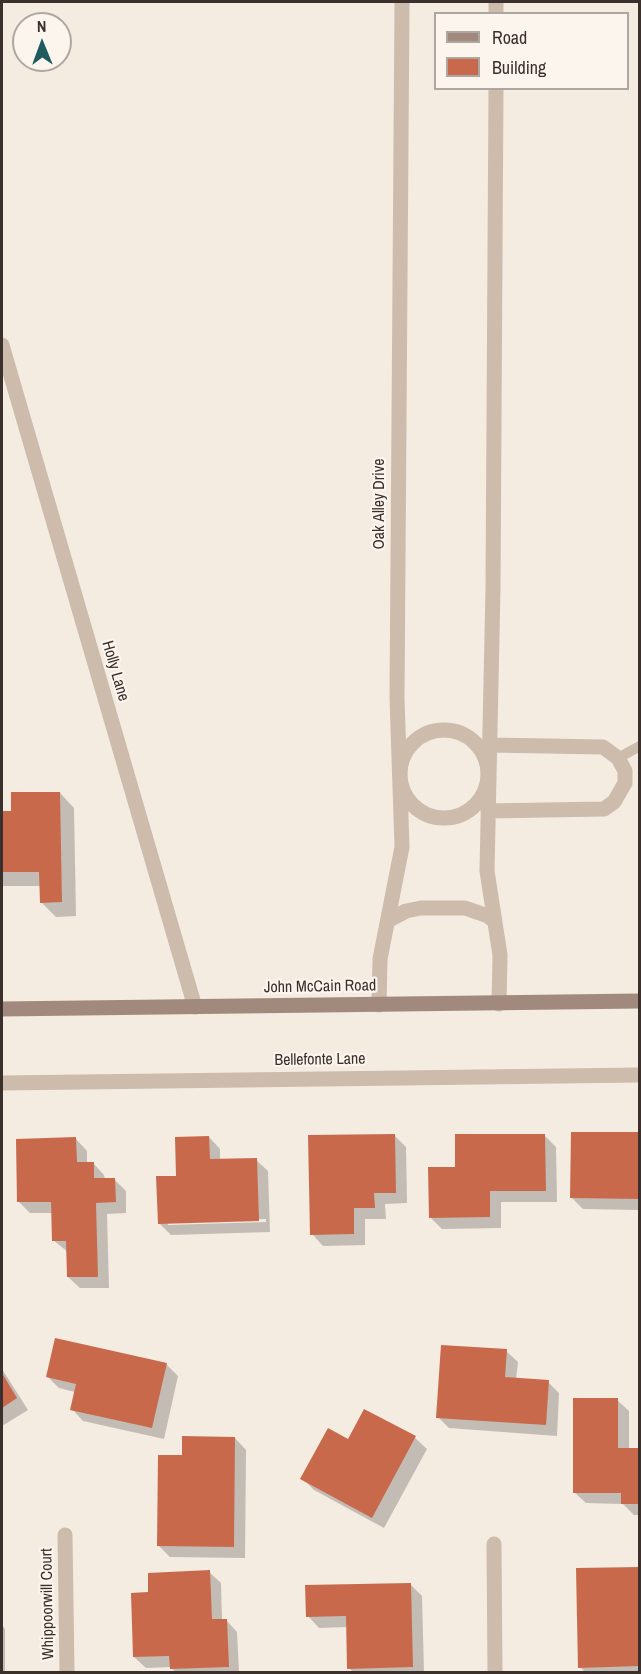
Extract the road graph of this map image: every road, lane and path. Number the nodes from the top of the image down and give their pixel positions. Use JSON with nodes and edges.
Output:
{"nodes":[{"id":1,"x":402,"y":2,"type":"edge"},
{"id":2,"x":496,"y":90,"type":"edge"},
{"id":3,"x":2,"y":345,"type":"edge"},
{"id":4,"x":489,"y":745,"type":"junction"},
{"id":5,"x":639,"y":746,"type":"edge"},
{"id":6,"x":618,"y":758,"type":"junction"},
{"id":7,"x":399,"y":770,"type":"junction"},
{"id":8,"x":489,"y":773,"type":"junction"},
{"id":9,"x":488,"y":811,"type":"junction"},
{"id":10,"x":389,"y":920,"type":"junction"},
{"id":11,"x":494,"y":921,"type":"junction"},
{"id":12,"x":639,"y":1001,"type":"edge"},
{"id":13,"x":499,"y":1004,"type":"junction"},
{"id":14,"x":379,"y":1005,"type":"junction"},
{"id":15,"x":195,"y":1007,"type":"junction"},
{"id":16,"x":2,"y":1009,"type":"edge"},
{"id":17,"x":639,"y":1075,"type":"edge"},
{"id":18,"x":2,"y":1083,"type":"edge"},
{"id":19,"x":65,"y":1535,"type":"dead end"},
{"id":20,"x":494,"y":1544,"type":"dead end"},
{"id":21,"x":67,"y":1672,"type":"edge"},
{"id":22,"x":495,"y":1672,"type":"edge"}],
"edges":[{"from":1,"to":7,"type":"street","name":"Oak Alley Drive"},
{"from":2,"to":4,"type":"street"},
{"from":3,"to":15,"type":"street","name":"Holly Lane"},
{"from":4,"to":6,"type":"street"},
{"from":4,"to":8,"type":"street"},
{"from":5,"to":6,"type":"lane"},
{"from":6,"to":9,"type":"street"},
{"from":7,"to":8,"type":"street"},
{"from":7,"to":8,"type":"street"},
{"from":7,"to":10,"type":"street","name":"Oak Alley Drive"},
{"from":8,"to":9,"type":"street"},
{"from":9,"to":11,"type":"street"},
{"from":10,"to":11,"type":"street"},
{"from":10,"to":14,"type":"street","name":"Oak Alley Drive"},
{"from":11,"to":13,"type":"street"},
{"from":12,"to":13,"type":"main road","name":"John McCain Road"},
{"from":13,"to":14,"type":"main road","name":"John McCain Road"},
{"from":14,"to":15,"type":"main road","name":"John McCain Road"},
{"from":15,"to":16,"type":"main road","name":"John McCain Road"},
{"from":17,"to":18,"type":"street","name":"Bellefonte Lane"},
{"from":19,"to":21,"type":"street","name":"Whippoorwill Court"},
{"from":20,"to":22,"type":"street"}]}
